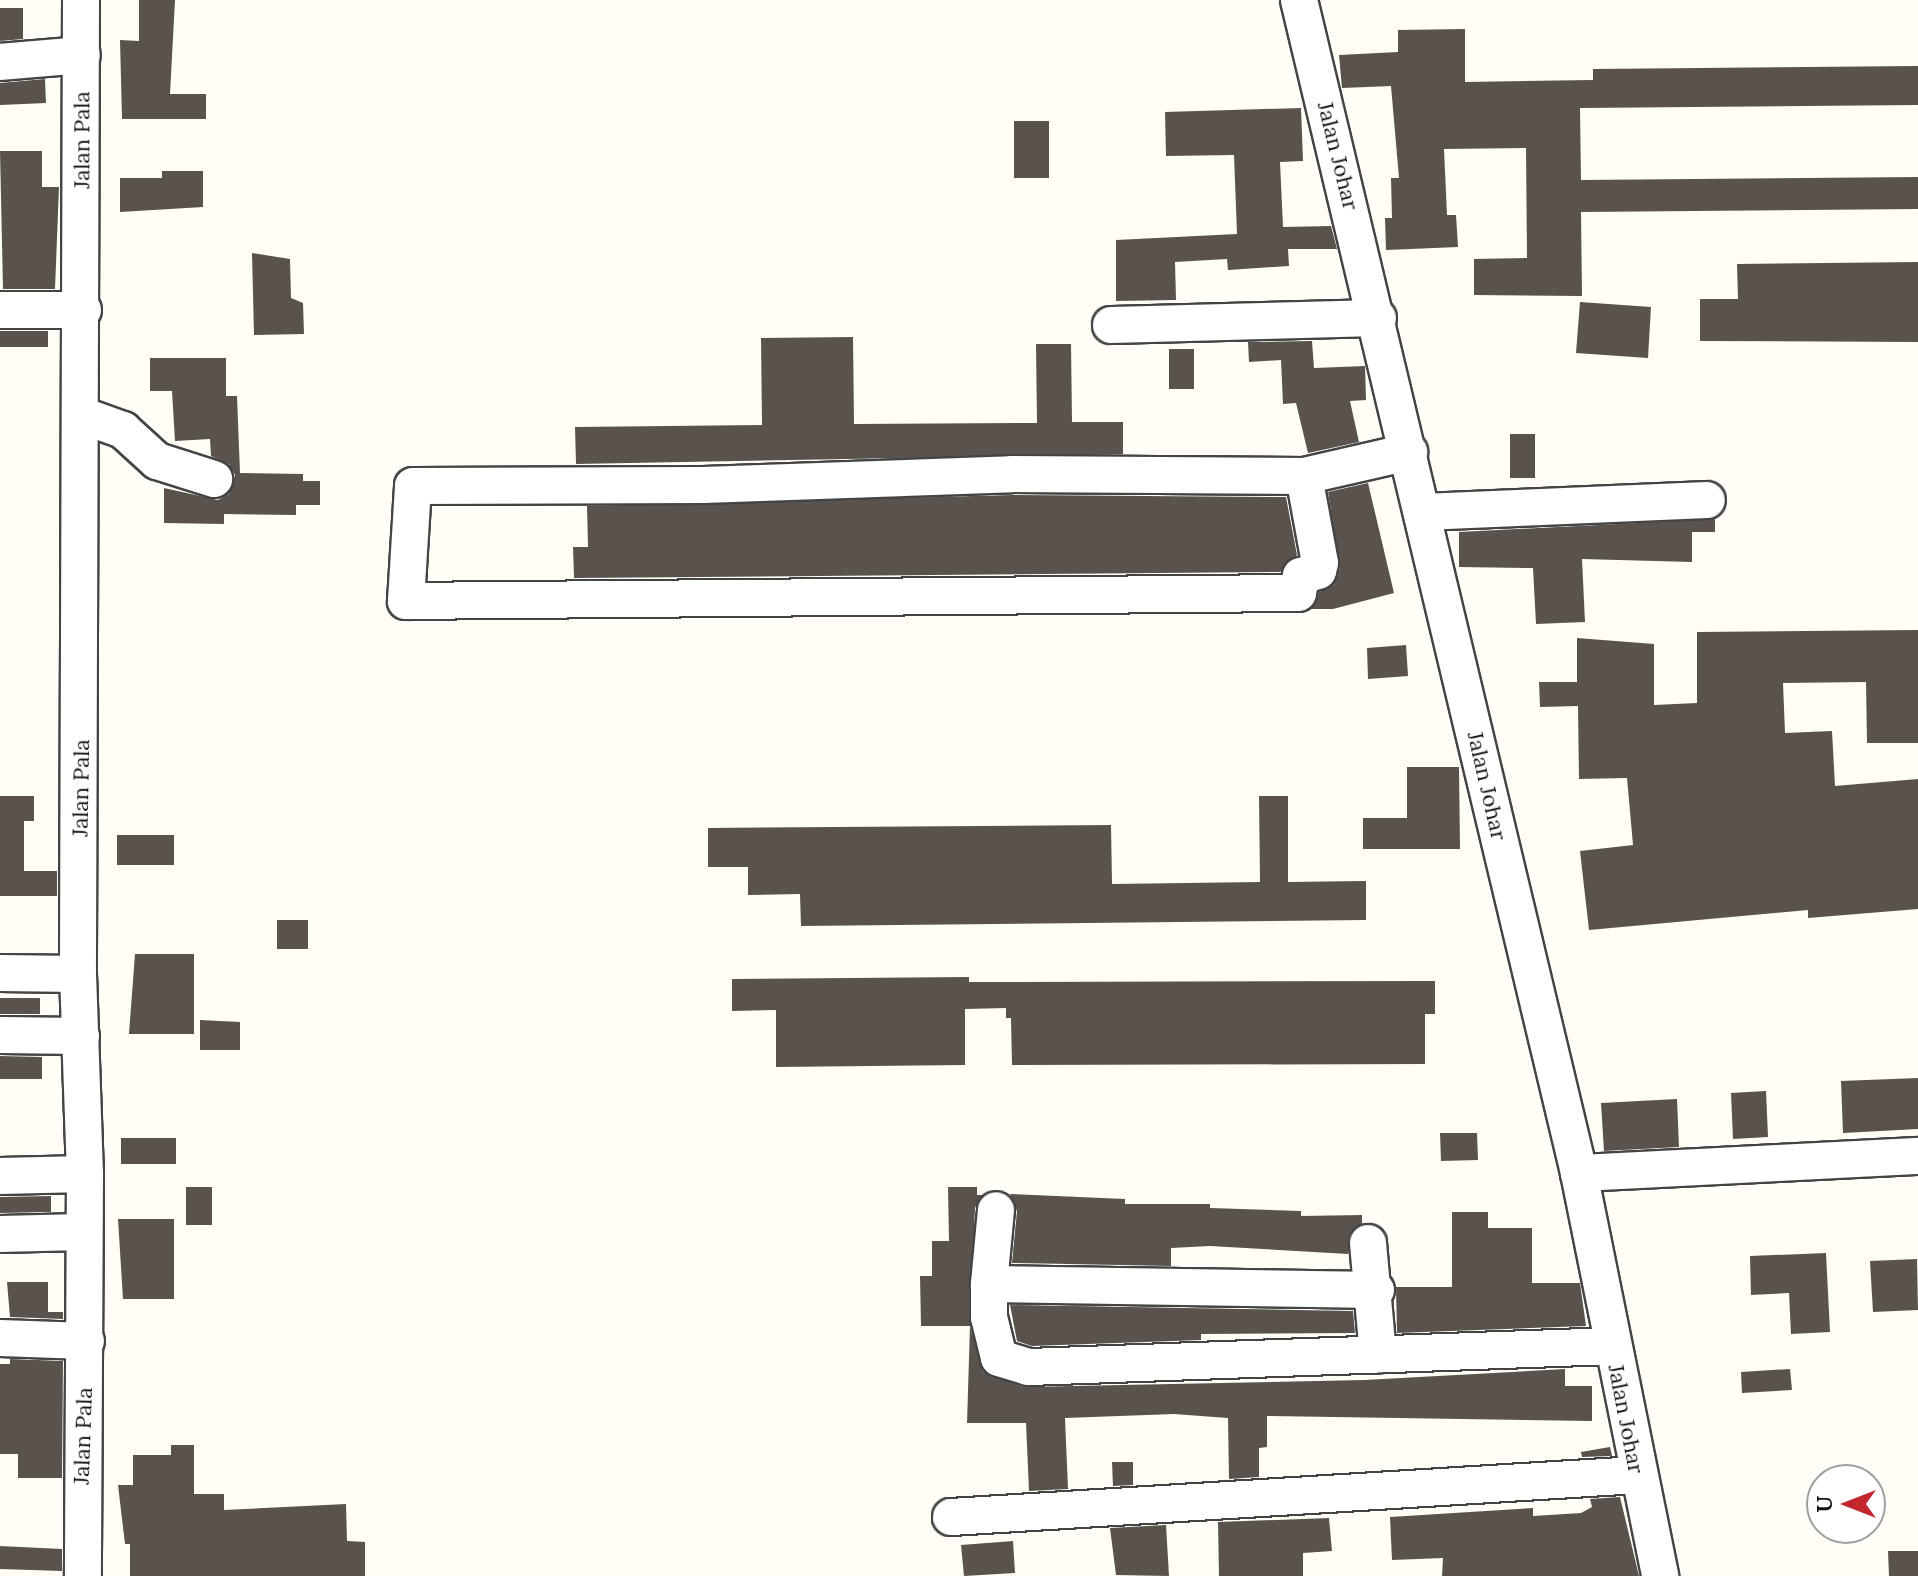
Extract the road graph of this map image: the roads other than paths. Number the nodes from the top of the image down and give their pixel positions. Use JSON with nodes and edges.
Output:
{"nodes":[{"id":1,"x":81,"y":0,"type":"edge"},
{"id":2,"x":1299,"y":0,"type":"edge"},
{"id":3,"x":82,"y":55,"type":"junction"},
{"id":4,"x":0,"y":62,"type":"edge"},
{"id":5,"x":0,"y":310,"type":"edge"},
{"id":6,"x":83,"y":310,"type":"junction"},
{"id":7,"x":1378,"y":318,"type":"junction"},
{"id":8,"x":1111,"y":325,"type":"dead end"},
{"id":9,"x":81,"y":415,"type":"junction"},
{"id":10,"x":1409,"y":452,"type":"junction"},
{"id":11,"x":1304,"y":476,"type":"junction"},
{"id":12,"x":214,"y":479,"type":"dead end"},
{"id":13,"x":1707,"y":500,"type":"dead end"},
{"id":14,"x":1423,"y":512,"type":"junction"},
{"id":15,"x":0,"y":973,"type":"edge"},
{"id":16,"x":78,"y":974,"type":"junction"},
{"id":17,"x":0,"y":1035,"type":"edge"},
{"id":18,"x":81,"y":1036,"type":"junction"},
{"id":19,"x":1918,"y":1156,"type":"edge"},
{"id":20,"x":1579,"y":1173,"type":"junction"},
{"id":21,"x":85,"y":1174,"type":"junction"},
{"id":22,"x":0,"y":1176,"type":"edge"},
{"id":23,"x":996,"y":1210,"type":"dead end"},
{"id":24,"x":82,"y":1232,"type":"junction"},
{"id":25,"x":0,"y":1234,"type":"edge"},
{"id":26,"x":1368,"y":1243,"type":"dead end"},
{"id":27,"x":989,"y":1284,"type":"junction"},
{"id":28,"x":1376,"y":1290,"type":"junction"},
{"id":29,"x":0,"y":1338,"type":"edge"},
{"id":30,"x":86,"y":1341,"type":"junction"},
{"id":31,"x":1612,"y":1346,"type":"junction"},
{"id":32,"x":1378,"y":1355,"type":"junction"},
{"id":33,"x":1637,"y":1475,"type":"junction"},
{"id":34,"x":951,"y":1517,"type":"dead end"},
{"id":35,"x":83,"y":1576,"type":"edge"},
{"id":36,"x":1649,"y":1576,"type":"edge"},
{"id":37,"x":1660,"y":1576,"type":"edge"}],
"edges":[{"from":1,"to":3,"type":"street","name":"Jalan Pala"},
{"from":2,"to":7,"type":"street","name":"Jalan Johar"},
{"from":3,"to":4,"type":"street"},
{"from":3,"to":6,"type":"street","name":"Jalan Pala"},
{"from":5,"to":6,"type":"street"},
{"from":6,"to":9,"type":"street","name":"Jalan Pala"},
{"from":7,"to":8,"type":"street"},
{"from":7,"to":10,"type":"street","name":"Jalan Johar"},
{"from":9,"to":12,"type":"street"},
{"from":9,"to":16,"type":"street","name":"Jalan Pala"},
{"from":10,"to":11,"type":"street"},
{"from":10,"to":14,"type":"street","name":"Jalan Johar"},
{"from":11,"to":11,"type":"street"},
{"from":13,"to":14,"type":"street"},
{"from":14,"to":20,"type":"street","name":"Jalan Johar"},
{"from":15,"to":16,"type":"street"},
{"from":16,"to":18,"type":"street","name":"Jalan Pala"},
{"from":17,"to":18,"type":"street"},
{"from":18,"to":21,"type":"street","name":"Jalan Pala"},
{"from":19,"to":20,"type":"street"},
{"from":20,"to":31,"type":"street","name":"Jalan Johar"},
{"from":21,"to":22,"type":"street"},
{"from":21,"to":24,"type":"street","name":"Jalan Pala"},
{"from":23,"to":27,"type":"street"},
{"from":24,"to":25,"type":"street"},
{"from":24,"to":30,"type":"street","name":"Jalan Pala"},
{"from":26,"to":28,"type":"street"},
{"from":27,"to":28,"type":"street"},
{"from":27,"to":32,"type":"street"},
{"from":28,"to":32,"type":"street"},
{"from":29,"to":30,"type":"street"},
{"from":30,"to":35,"type":"street","name":"Jalan Pala"},
{"from":31,"to":32,"type":"street"},
{"from":31,"to":33,"type":"street","name":"Jalan Johar"},
{"from":33,"to":34,"type":"street"},
{"from":33,"to":37,"type":"street","name":"Jalan Johar"},
{"from":36,"to":37,"type":"street"}]}
